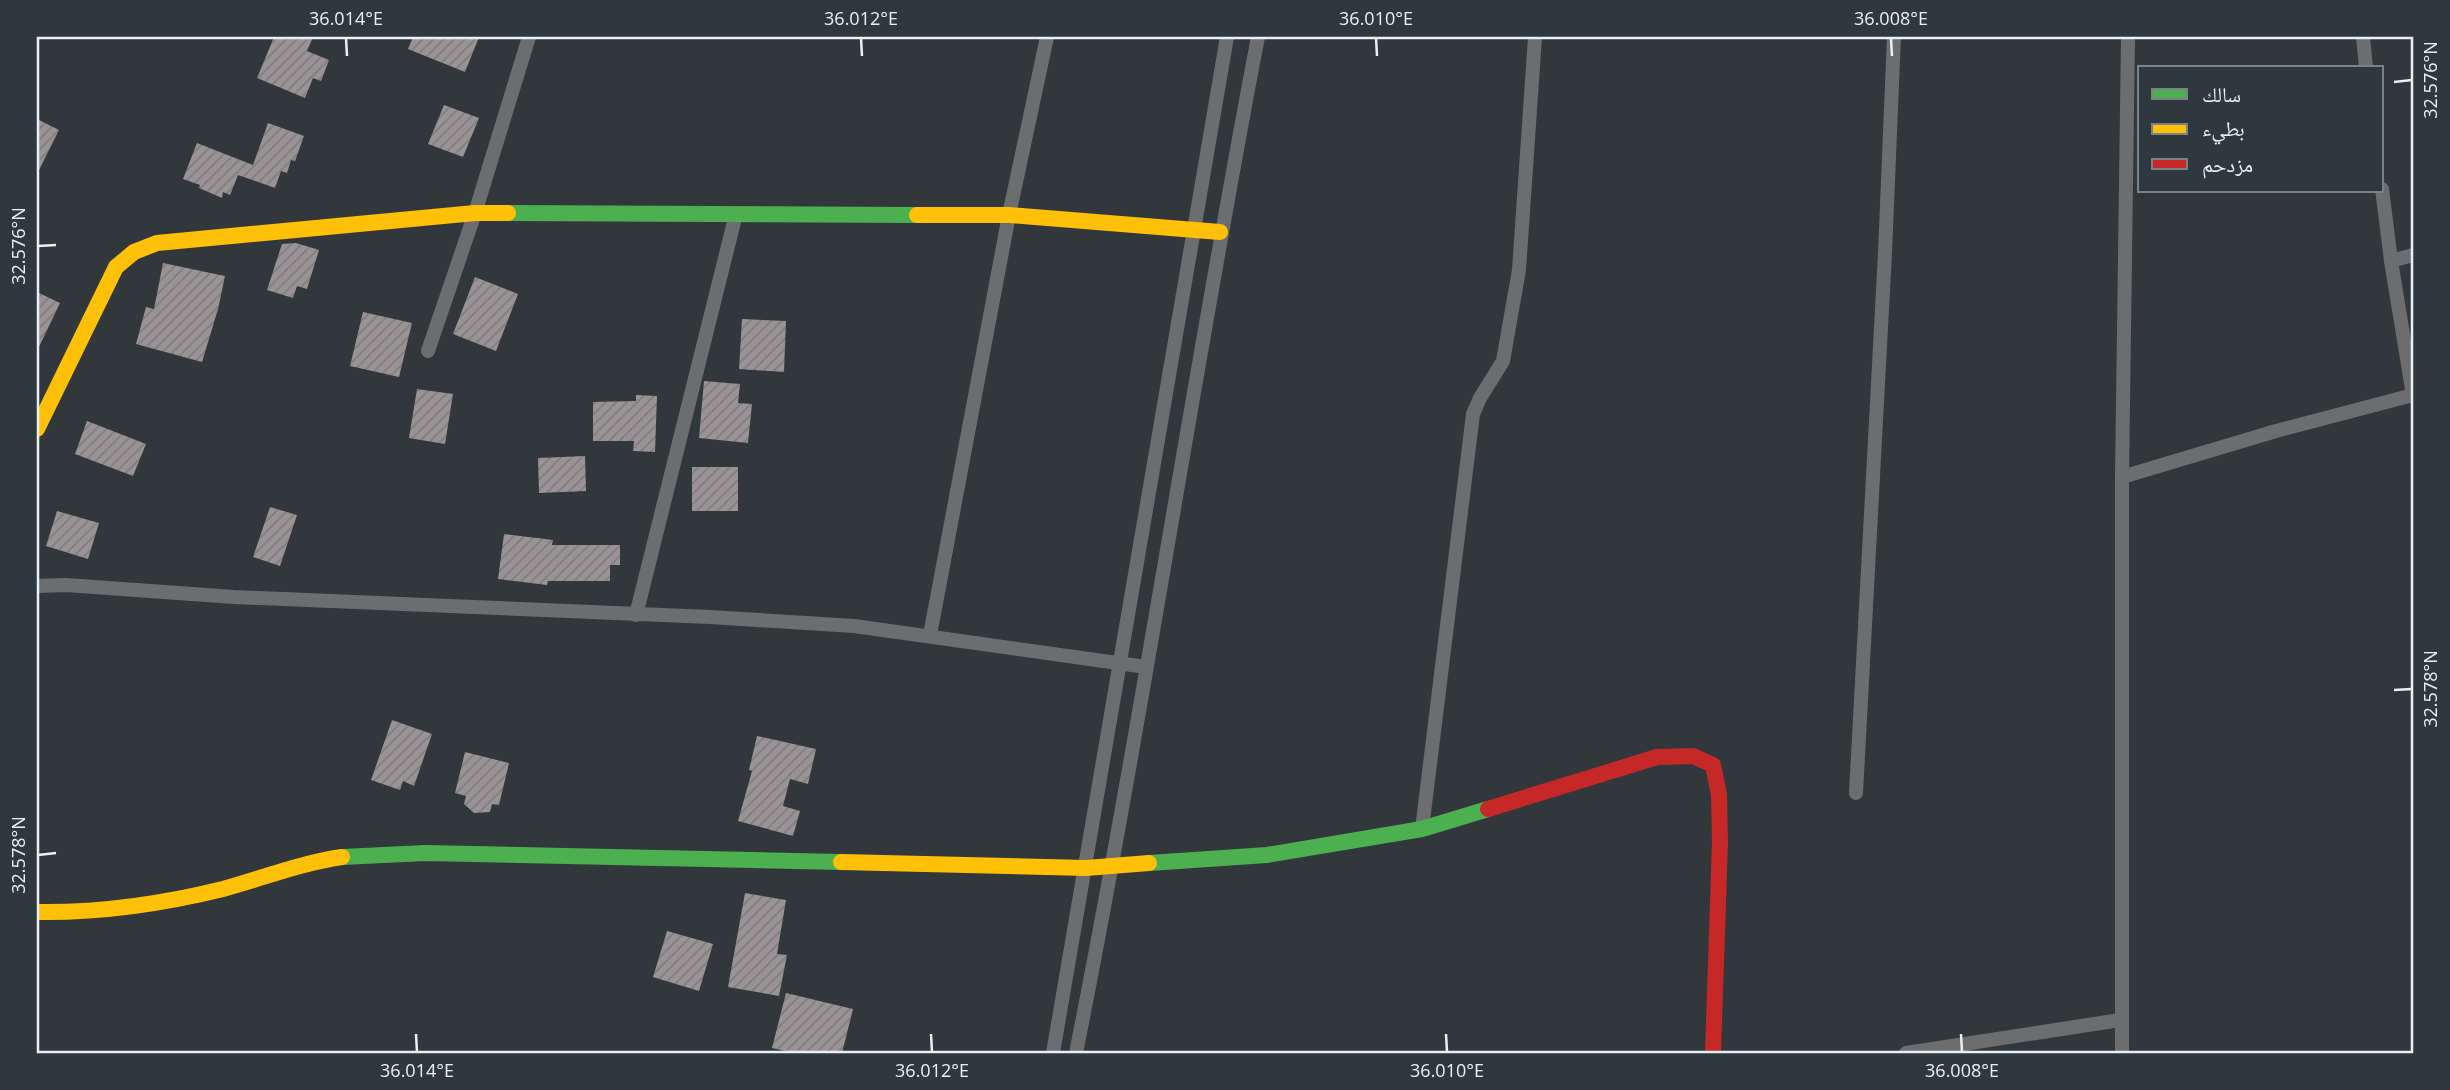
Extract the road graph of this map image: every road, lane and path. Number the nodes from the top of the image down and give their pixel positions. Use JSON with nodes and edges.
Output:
{"nodes":[{"id":1,"x":529,"y":37,"type":"edge"},
{"id":2,"x":1047,"y":37,"type":"edge"},
{"id":3,"x":1227,"y":37,"type":"edge"},
{"id":4,"x":1258,"y":37,"type":"edge"},
{"id":5,"x":1535,"y":37,"type":"edge"},
{"id":6,"x":1894,"y":37,"type":"edge"},
{"id":7,"x":2128,"y":37,"type":"edge"},
{"id":8,"x":2362,"y":37,"type":"edge"},
{"id":9,"x":2367,"y":66,"type":"edge"},
{"id":10,"x":2382,"y":192,"type":"edge"},
{"id":11,"x":475,"y":213,"type":"junction"},
{"id":12,"x":736,"y":214,"type":"junction"},
{"id":13,"x":1009,"y":215,"type":"junction"},
{"id":14,"x":1194,"y":232,"type":"junction"},
{"id":15,"x":1220,"y":232,"type":"junction"},
{"id":16,"x":2413,"y":255,"type":"edge"},
{"id":17,"x":2391,"y":261,"type":"junction"},
{"id":18,"x":428,"y":351,"type":"dead end"},
{"id":19,"x":2413,"y":395,"type":"edge"},
{"id":20,"x":37,"y":429,"type":"edge"},
{"id":21,"x":2122,"y":477,"type":"junction"},
{"id":22,"x":37,"y":586,"type":"edge"},
{"id":23,"x":636,"y":615,"type":"junction"},
{"id":24,"x":930,"y":635,"type":"junction"},
{"id":25,"x":1119,"y":663,"type":"junction"},
{"id":26,"x":1146,"y":667,"type":"junction"},
{"id":27,"x":1856,"y":793,"type":"dead end"},
{"id":28,"x":1422,"y":829,"type":"junction"},
{"id":29,"x":1113,"y":867,"type":"junction"},
{"id":30,"x":1086,"y":868,"type":"junction"},
{"id":31,"x":37,"y":912,"type":"edge"},
{"id":32,"x":2120,"y":1020,"type":"junction"},
{"id":33,"x":1053,"y":1053,"type":"edge"},
{"id":34,"x":1076,"y":1053,"type":"edge"},
{"id":35,"x":1713,"y":1053,"type":"edge"},
{"id":36,"x":1906,"y":1053,"type":"edge"},
{"id":37,"x":2122,"y":1053,"type":"edge"}],
"edges":[{"from":1,"to":11,"type":"street"},
{"from":2,"to":13,"type":"street"},
{"from":3,"to":14,"type":"street"},
{"from":4,"to":15,"type":"street"},
{"from":5,"to":28,"type":"street"},
{"from":6,"to":27,"type":"street"},
{"from":7,"to":21,"type":"street"},
{"from":8,"to":9,"type":"street"},
{"from":10,"to":17,"type":"street"},
{"from":11,"to":12,"type":"street"},
{"from":11,"to":18,"type":"street"},
{"from":11,"to":20,"type":"street"},
{"from":12,"to":13,"type":"street"},
{"from":12,"to":23,"type":"street"},
{"from":13,"to":14,"type":"street"},
{"from":13,"to":24,"type":"street"},
{"from":14,"to":15,"type":"street"},
{"from":14,"to":25,"type":"street"},
{"from":15,"to":26,"type":"street"},
{"from":16,"to":17,"type":"street"},
{"from":17,"to":19,"type":"street"},
{"from":19,"to":21,"type":"street"},
{"from":21,"to":32,"type":"street"},
{"from":22,"to":23,"type":"street"},
{"from":23,"to":24,"type":"street"},
{"from":24,"to":25,"type":"street"},
{"from":25,"to":26,"type":"street"},
{"from":25,"to":30,"type":"street"},
{"from":26,"to":29,"type":"street"},
{"from":28,"to":29,"type":"street"},
{"from":28,"to":35,"type":"street"},
{"from":29,"to":30,"type":"street"},
{"from":29,"to":34,"type":"street"},
{"from":30,"to":31,"type":"street"},
{"from":30,"to":33,"type":"street"},
{"from":32,"to":36,"type":"street"},
{"from":32,"to":37,"type":"street"}]}
